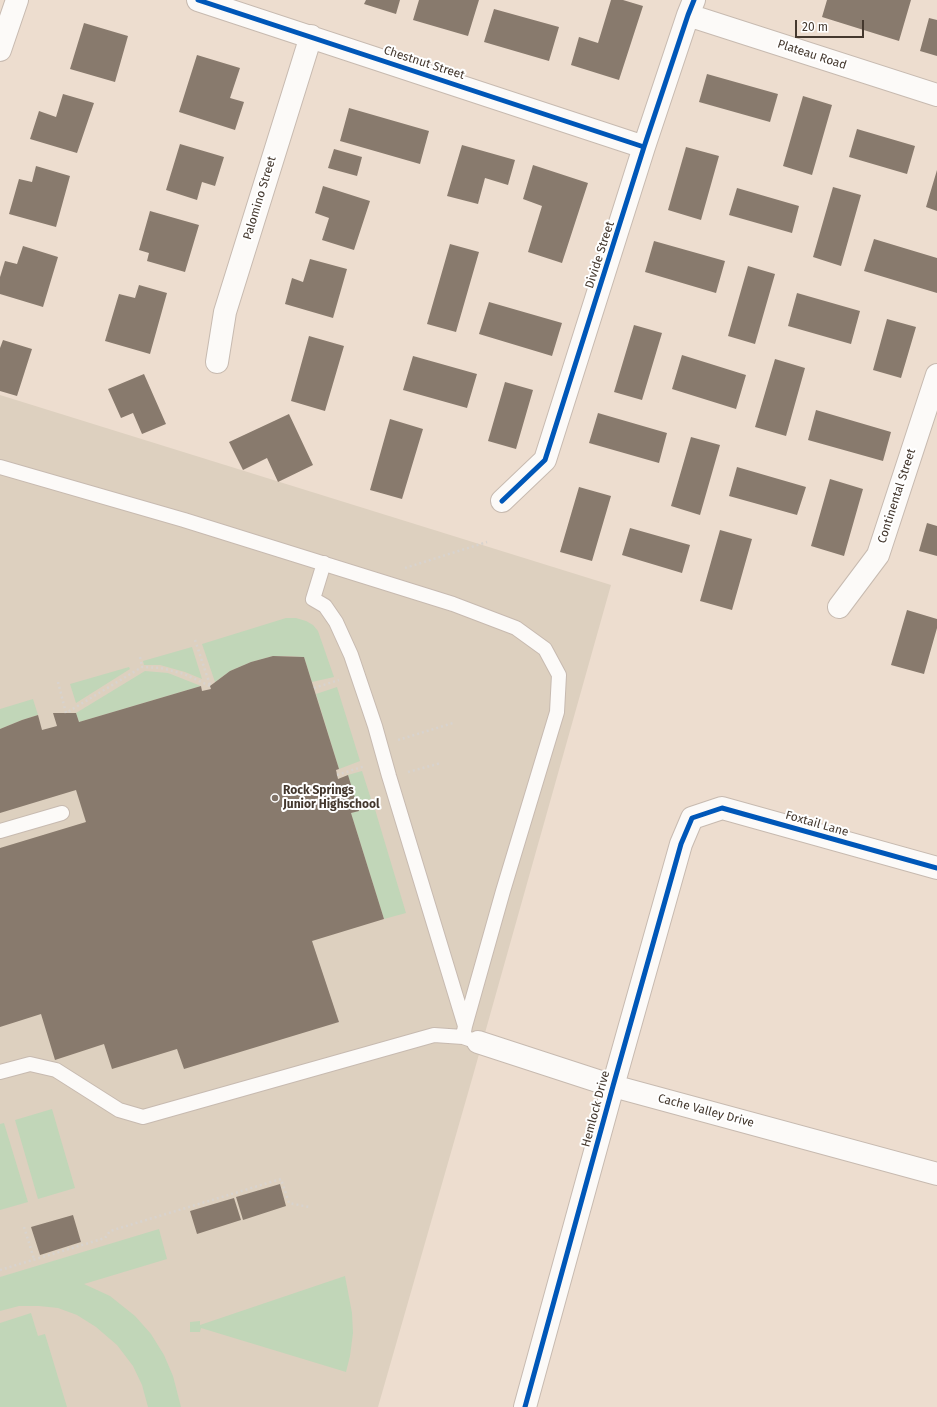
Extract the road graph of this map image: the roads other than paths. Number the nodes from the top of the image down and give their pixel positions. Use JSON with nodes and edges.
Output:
{"nodes":[{"id":1,"x":17,"y":0,"type":"edge"},
{"id":2,"x":198,"y":0,"type":"edge"},
{"id":3,"x":691,"y":7,"type":"edge"},
{"id":4,"x":311,"y":36,"type":"junction"},
{"id":5,"x":0,"y":50,"type":"edge"},
{"id":6,"x":937,"y":95,"type":"edge"},
{"id":7,"x":644,"y":147,"type":"junction"},
{"id":8,"x":217,"y":362,"type":"dead end"},
{"id":9,"x":937,"y":375,"type":"edge"},
{"id":10,"x":0,"y":467,"type":"edge"},
{"id":11,"x":502,"y":501,"type":"dead end"},
{"id":12,"x":324,"y":563,"type":"junction"},
{"id":13,"x":839,"y":607,"type":"dead end"},
{"id":14,"x":62,"y":813,"type":"dead end"},
{"id":15,"x":692,"y":818,"type":"joint"},
{"id":16,"x":0,"y":831,"type":"edge"},
{"id":17,"x":937,"y":868,"type":"edge"},
{"id":18,"x":469,"y":1035,"type":"junction"},
{"id":19,"x":0,"y":1072,"type":"edge"},
{"id":20,"x":613,"y":1086,"type":"junction"},
{"id":21,"x":937,"y":1174,"type":"edge"},
{"id":22,"x":525,"y":1407,"type":"edge"}],
"edges":[{"from":1,"to":5,"type":"street"},
{"from":2,"to":4,"type":"street","name":"Chestnut Street"},
{"from":3,"to":6,"type":"street","name":"Plateau Road"},
{"from":3,"to":7,"type":"street","name":"Divide Street"},
{"from":4,"to":7,"type":"street","name":"Chestnut Street"},
{"from":4,"to":8,"type":"street","name":"Palomino Street"},
{"from":7,"to":11,"type":"street","name":"Divide Street"},
{"from":9,"to":13,"type":"street","name":"Continental Street"},
{"from":10,"to":12,"type":"lane"},
{"from":12,"to":18,"type":"lane"},
{"from":12,"to":18,"type":"lane"},
{"from":14,"to":16,"type":"lane"},
{"from":15,"to":17,"type":"street","name":"Foxtail Lane"},
{"from":15,"to":20,"type":"street","name":"Hemlock Drive"},
{"from":18,"to":19,"type":"lane"},
{"from":18,"to":20,"type":"street","name":"Cache Valley Drive"},
{"from":20,"to":21,"type":"street","name":"Cache Valley Drive"},
{"from":20,"to":22,"type":"street","name":"Hemlock Drive"}]}
